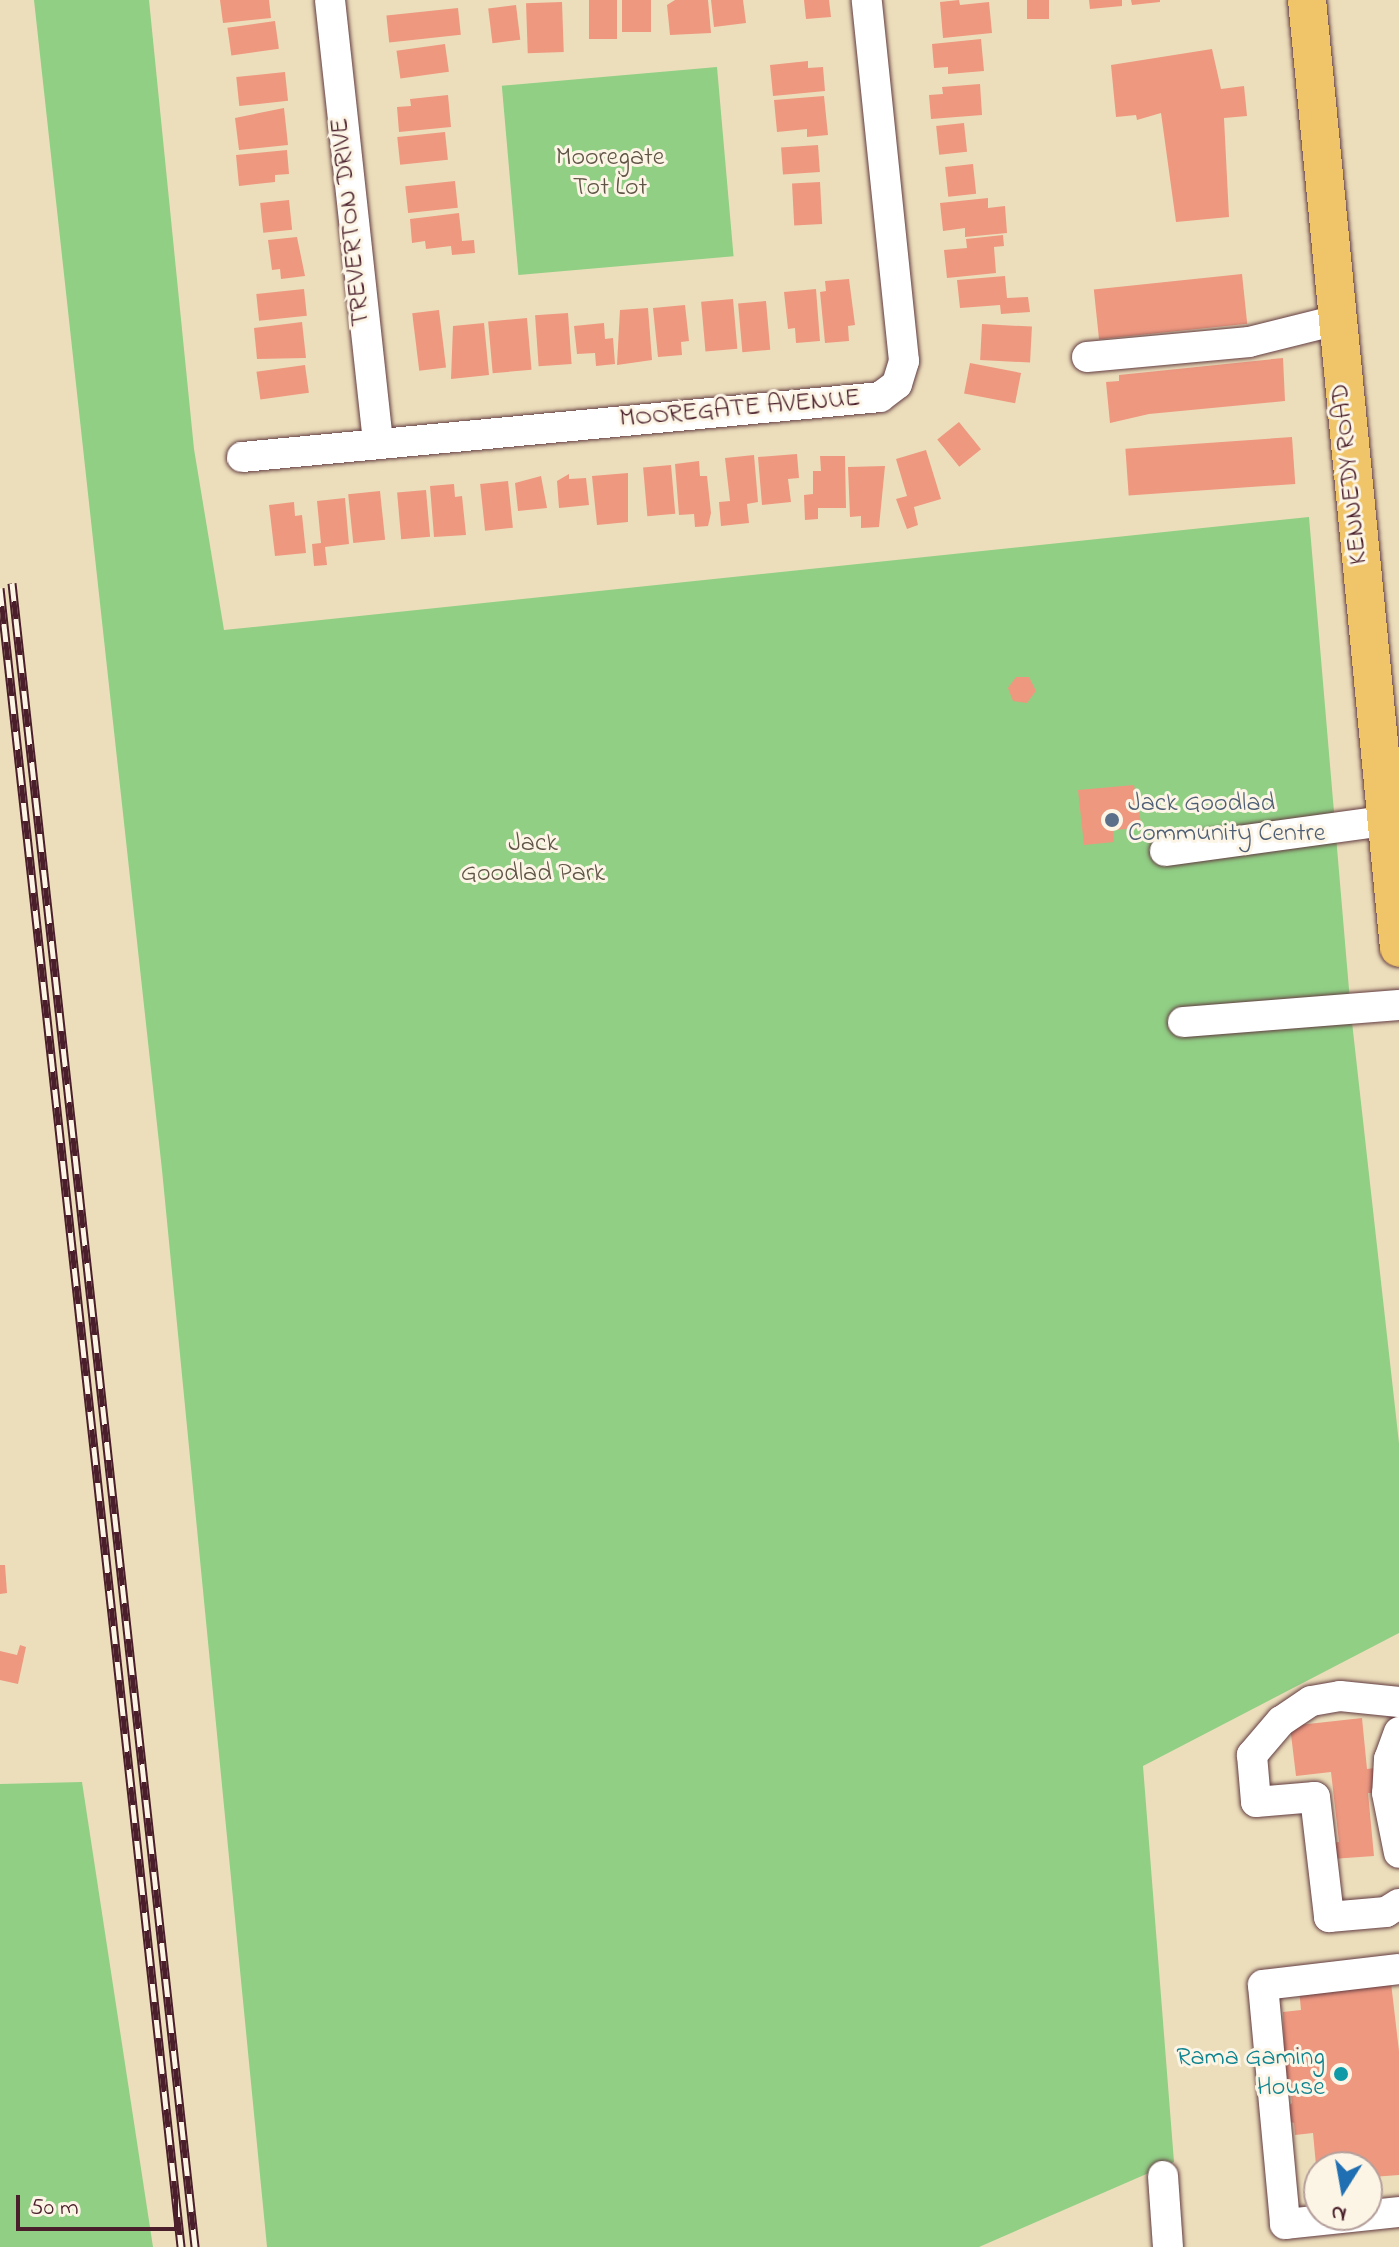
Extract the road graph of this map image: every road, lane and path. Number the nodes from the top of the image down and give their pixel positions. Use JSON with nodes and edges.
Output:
{"nodes":[{"id":1,"x":330,"y":0,"type":"edge"},
{"id":2,"x":867,"y":0,"type":"edge"},
{"id":3,"x":1307,"y":0,"type":"edge"},
{"id":4,"x":1337,"y":320,"type":"junction"},
{"id":5,"x":1087,"y":357,"type":"dead end"},
{"id":6,"x":378,"y":443,"type":"junction"},
{"id":7,"x":242,"y":457,"type":"dead end"},
{"id":8,"x":1392,"y":821,"type":"edge"},
{"id":9,"x":1165,"y":851,"type":"dead end"},
{"id":10,"x":1399,"y":948,"type":"edge"},
{"id":11,"x":1399,"y":1005,"type":"edge"},
{"id":12,"x":1183,"y":1022,"type":"dead end"},
{"id":13,"x":1399,"y":1702,"type":"edge"},
{"id":14,"x":1399,"y":1732,"type":"edge"},
{"id":15,"x":1399,"y":1853,"type":"edge"},
{"id":16,"x":1399,"y":1904,"type":"edge"},
{"id":17,"x":1399,"y":1969,"type":"edge"},
{"id":18,"x":1163,"y":2176,"type":"dead end"},
{"id":19,"x":1399,"y":2212,"type":"edge"},
{"id":20,"x":1168,"y":2247,"type":"edge"}],
"edges":[{"from":1,"to":6,"type":"street","name":"TREVERTON DRIVE"},
{"from":2,"to":6,"type":"street","name":"MOOREGATE AVENUE"},
{"from":3,"to":4,"type":"main road","name":"KENNEDY ROAD"},
{"from":4,"to":5,"type":"street"},
{"from":4,"to":8,"type":"main road","name":"KENNEDY ROAD"},
{"from":6,"to":7,"type":"street","name":"MOOREGATE AVENUE"},
{"from":8,"to":9,"type":"street"},
{"from":8,"to":10,"type":"main road","name":"KENNEDY ROAD"},
{"from":11,"to":12,"type":"street"},
{"from":13,"to":16,"type":"street"},
{"from":14,"to":15,"type":"street"},
{"from":17,"to":19,"type":"street"},
{"from":18,"to":20,"type":"street"}]}
